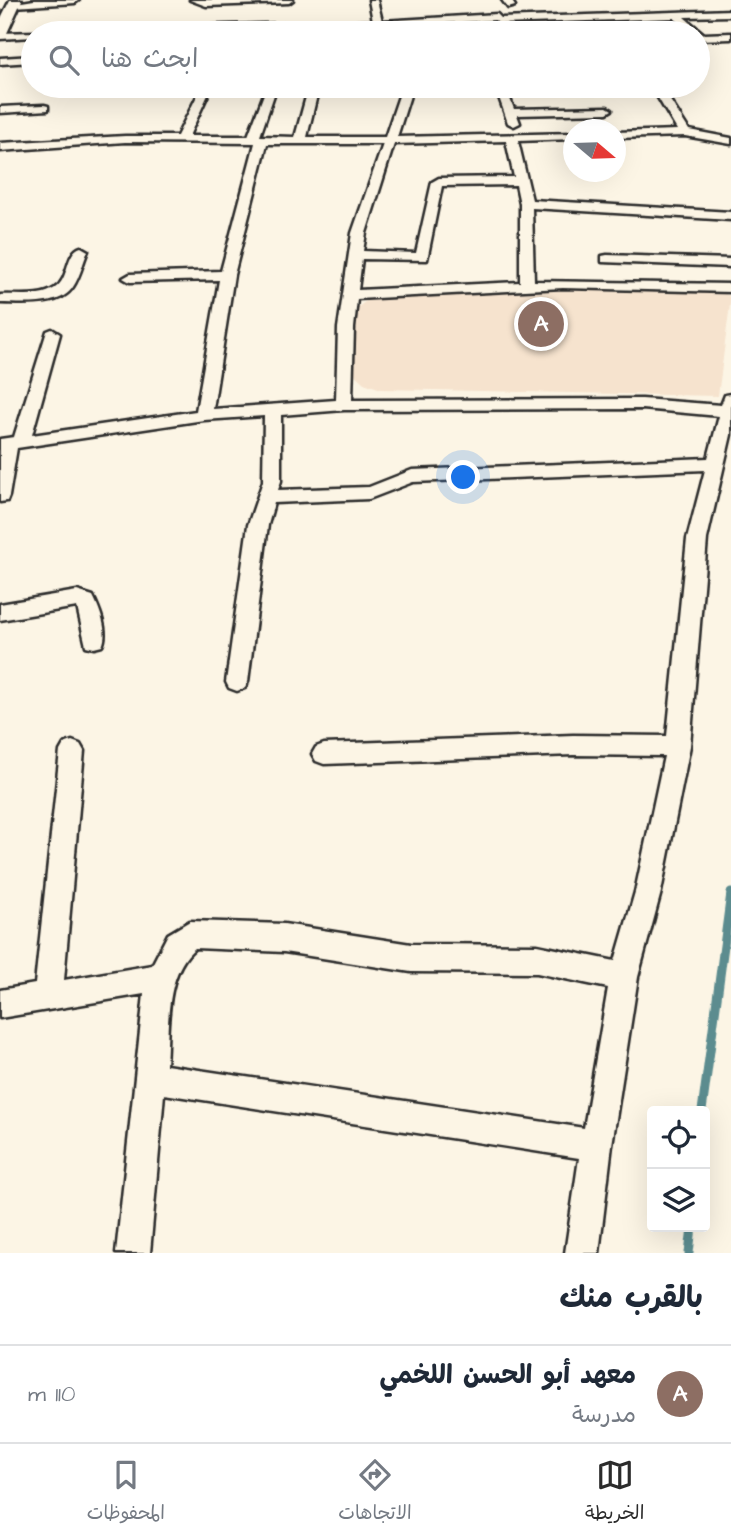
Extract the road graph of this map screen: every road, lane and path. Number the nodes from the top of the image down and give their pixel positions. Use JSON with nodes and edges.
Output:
{"nodes":[{"id":1,"x":75,"y":0,"type":"edge"},
{"id":2,"x":194,"y":0,"type":"edge"},
{"id":3,"x":289,"y":0,"type":"edge"},
{"id":4,"x":373,"y":0,"type":"edge"},
{"id":5,"x":15,"y":2,"type":"edge"},
{"id":6,"x":508,"y":3,"type":"edge"},
{"id":7,"x":524,"y":6,"type":"dead end"},
{"id":8,"x":731,"y":13,"type":"edge"},
{"id":9,"x":675,"y":14,"type":"junction"},
{"id":10,"x":498,"y":19,"type":"junction"},
{"id":11,"x":377,"y":21,"type":"edge"},
{"id":12,"x":392,"y":21,"type":"edge"},
{"id":13,"x":683,"y":21,"type":"edge"},
{"id":14,"x":1,"y":31,"type":"edge"},
{"id":15,"x":21,"y":33,"type":"edge"},
{"id":16,"x":731,"y":36,"type":"edge"},
{"id":17,"x":710,"y":37,"type":"edge"},
{"id":18,"x":21,"y":60,"type":"edge"},
{"id":19,"x":0,"y":61,"type":"edge"},
{"id":20,"x":203,"y":98,"type":"edge"},
{"id":21,"x":269,"y":98,"type":"edge"},
{"id":22,"x":310,"y":98,"type":"edge"},
{"id":23,"x":404,"y":98,"type":"edge"},
{"id":24,"x":505,"y":98,"type":"edge"},
{"id":25,"x":663,"y":98,"type":"edge"},
{"id":26,"x":44,"y":108,"type":"dead end"},
{"id":27,"x":0,"y":110,"type":"edge"},
{"id":28,"x":607,"y":110,"type":"dead end"},
{"id":29,"x":510,"y":112,"type":"junction"},
{"id":30,"x":685,"y":133,"type":"junction"},
{"id":31,"x":626,"y":135,"type":"edge"},
{"id":32,"x":563,"y":137,"type":"edge"},
{"id":33,"x":182,"y":138,"type":"junction"},
{"id":34,"x":258,"y":139,"type":"junction"},
{"id":35,"x":516,"y":139,"type":"junction"},
{"id":36,"x":300,"y":140,"type":"junction"},
{"id":37,"x":390,"y":141,"type":"junction"},
{"id":38,"x":731,"y":141,"type":"edge"},
{"id":39,"x":0,"y":147,"type":"edge"},
{"id":40,"x":522,"y":181,"type":"junction"},
{"id":41,"x":526,"y":204,"type":"junction"},
{"id":42,"x":731,"y":216,"type":"edge"},
{"id":43,"x":81,"y":251,"type":"dead end"},
{"id":44,"x":357,"y":255,"type":"junction"},
{"id":45,"x":607,"y":259,"type":"dead end"},
{"id":46,"x":731,"y":263,"type":"edge"},
{"id":47,"x":418,"y":274,"type":"junction"},
{"id":48,"x":227,"y":275,"type":"junction"},
{"id":49,"x":130,"y":278,"type":"dead end"},
{"id":50,"x":527,"y":286,"type":"junction"},
{"id":51,"x":731,"y":288,"type":"edge"},
{"id":52,"x":351,"y":295,"type":"junction"},
{"id":53,"x":0,"y":299,"type":"edge"},
{"id":54,"x":52,"y":334,"type":"dead end"},
{"id":55,"x":344,"y":405,"type":"junction"},
{"id":56,"x":729,"y":405,"type":"edge"},
{"id":57,"x":273,"y":409,"type":"junction"},
{"id":58,"x":204,"y":415,"type":"junction"},
{"id":59,"x":10,"y":443,"type":"edge"},
{"id":60,"x":715,"y":464,"type":"junction"},
{"id":61,"x":0,"y":496,"type":"edge"},
{"id":62,"x":265,"y":497,"type":"junction"},
{"id":63,"x":0,"y":612,"type":"edge"},
{"id":64,"x":94,"y":640,"type":"dead end"},
{"id":65,"x":237,"y":681,"type":"dead end"},
{"id":66,"x":678,"y":746,"type":"junction"},
{"id":67,"x":72,"y":751,"type":"dead end"},
{"id":68,"x":324,"y":754,"type":"dead end"},
{"id":69,"x":624,"y":976,"type":"junction"},
{"id":70,"x":160,"y":978,"type":"junction"},
{"id":71,"x":48,"y":996,"type":"junction"},
{"id":72,"x":0,"y":1004,"type":"edge"},
{"id":73,"x":150,"y":1077,"type":"junction"},
{"id":74,"x":596,"y":1145,"type":"junction"},
{"id":75,"x":133,"y":1253,"type":"edge"},
{"id":76,"x":582,"y":1253,"type":"edge"}],
"edges":[{"from":1,"to":5,"type":"street"},
{"from":2,"to":3,"type":"street"},
{"from":4,"to":11,"type":"street"},
{"from":5,"to":14,"type":"main road"},
{"from":6,"to":7,"type":"street"},
{"from":6,"to":10,"type":"street"},
{"from":8,"to":9,"type":"street"},
{"from":9,"to":10,"type":"street"},
{"from":9,"to":13,"type":"street"},
{"from":10,"to":12,"type":"street"},
{"from":14,"to":15,"type":"street"},
{"from":16,"to":17,"type":"street"},
{"from":18,"to":19,"type":"street"},
{"from":20,"to":33,"type":"street"},
{"from":21,"to":34,"type":"street"},
{"from":22,"to":36,"type":"street"},
{"from":23,"to":37,"type":"street"},
{"from":24,"to":29,"type":"street"},
{"from":25,"to":30,"type":"street"},
{"from":26,"to":27,"type":"street"},
{"from":28,"to":29,"type":"street"},
{"from":29,"to":35,"type":"street"},
{"from":30,"to":31,"type":"street"},
{"from":30,"to":38,"type":"street"},
{"from":32,"to":35,"type":"street"},
{"from":33,"to":34,"type":"street"},
{"from":33,"to":39,"type":"street"},
{"from":34,"to":36,"type":"street"},
{"from":34,"to":48,"type":"street"},
{"from":35,"to":37,"type":"street"},
{"from":35,"to":40,"type":"street"},
{"from":36,"to":37,"type":"street"},
{"from":37,"to":44,"type":"street"},
{"from":40,"to":41,"type":"street"},
{"from":40,"to":47,"type":"street"},
{"from":41,"to":42,"type":"street"},
{"from":41,"to":50,"type":"street"},
{"from":43,"to":53,"type":"street"},
{"from":44,"to":47,"type":"street"},
{"from":44,"to":52,"type":"street"},
{"from":45,"to":46,"type":"street"},
{"from":47,"to":50,"type":"street"},
{"from":47,"to":52,"type":"street"},
{"from":48,"to":49,"type":"street"},
{"from":48,"to":58,"type":"street"},
{"from":50,"to":51,"type":"street"},
{"from":52,"to":55,"type":"street"},
{"from":54,"to":59,"type":"street"},
{"from":55,"to":56,"type":"street"},
{"from":55,"to":57,"type":"street"},
{"from":56,"to":60,"type":"street"},
{"from":57,"to":58,"type":"street"},
{"from":57,"to":62,"type":"street"},
{"from":58,"to":59,"type":"street"},
{"from":59,"to":61,"type":"street"},
{"from":60,"to":62,"type":"street"},
{"from":60,"to":66,"type":"street"},
{"from":62,"to":65,"type":"street"},
{"from":63,"to":64,"type":"street"},
{"from":66,"to":68,"type":"street"},
{"from":66,"to":69,"type":"street"},
{"from":67,"to":71,"type":"street"},
{"from":69,"to":70,"type":"street"},
{"from":69,"to":74,"type":"street"},
{"from":70,"to":71,"type":"street"},
{"from":70,"to":73,"type":"street"},
{"from":71,"to":72,"type":"street"},
{"from":73,"to":74,"type":"street"},
{"from":73,"to":75,"type":"street"},
{"from":74,"to":76,"type":"street"}]}
